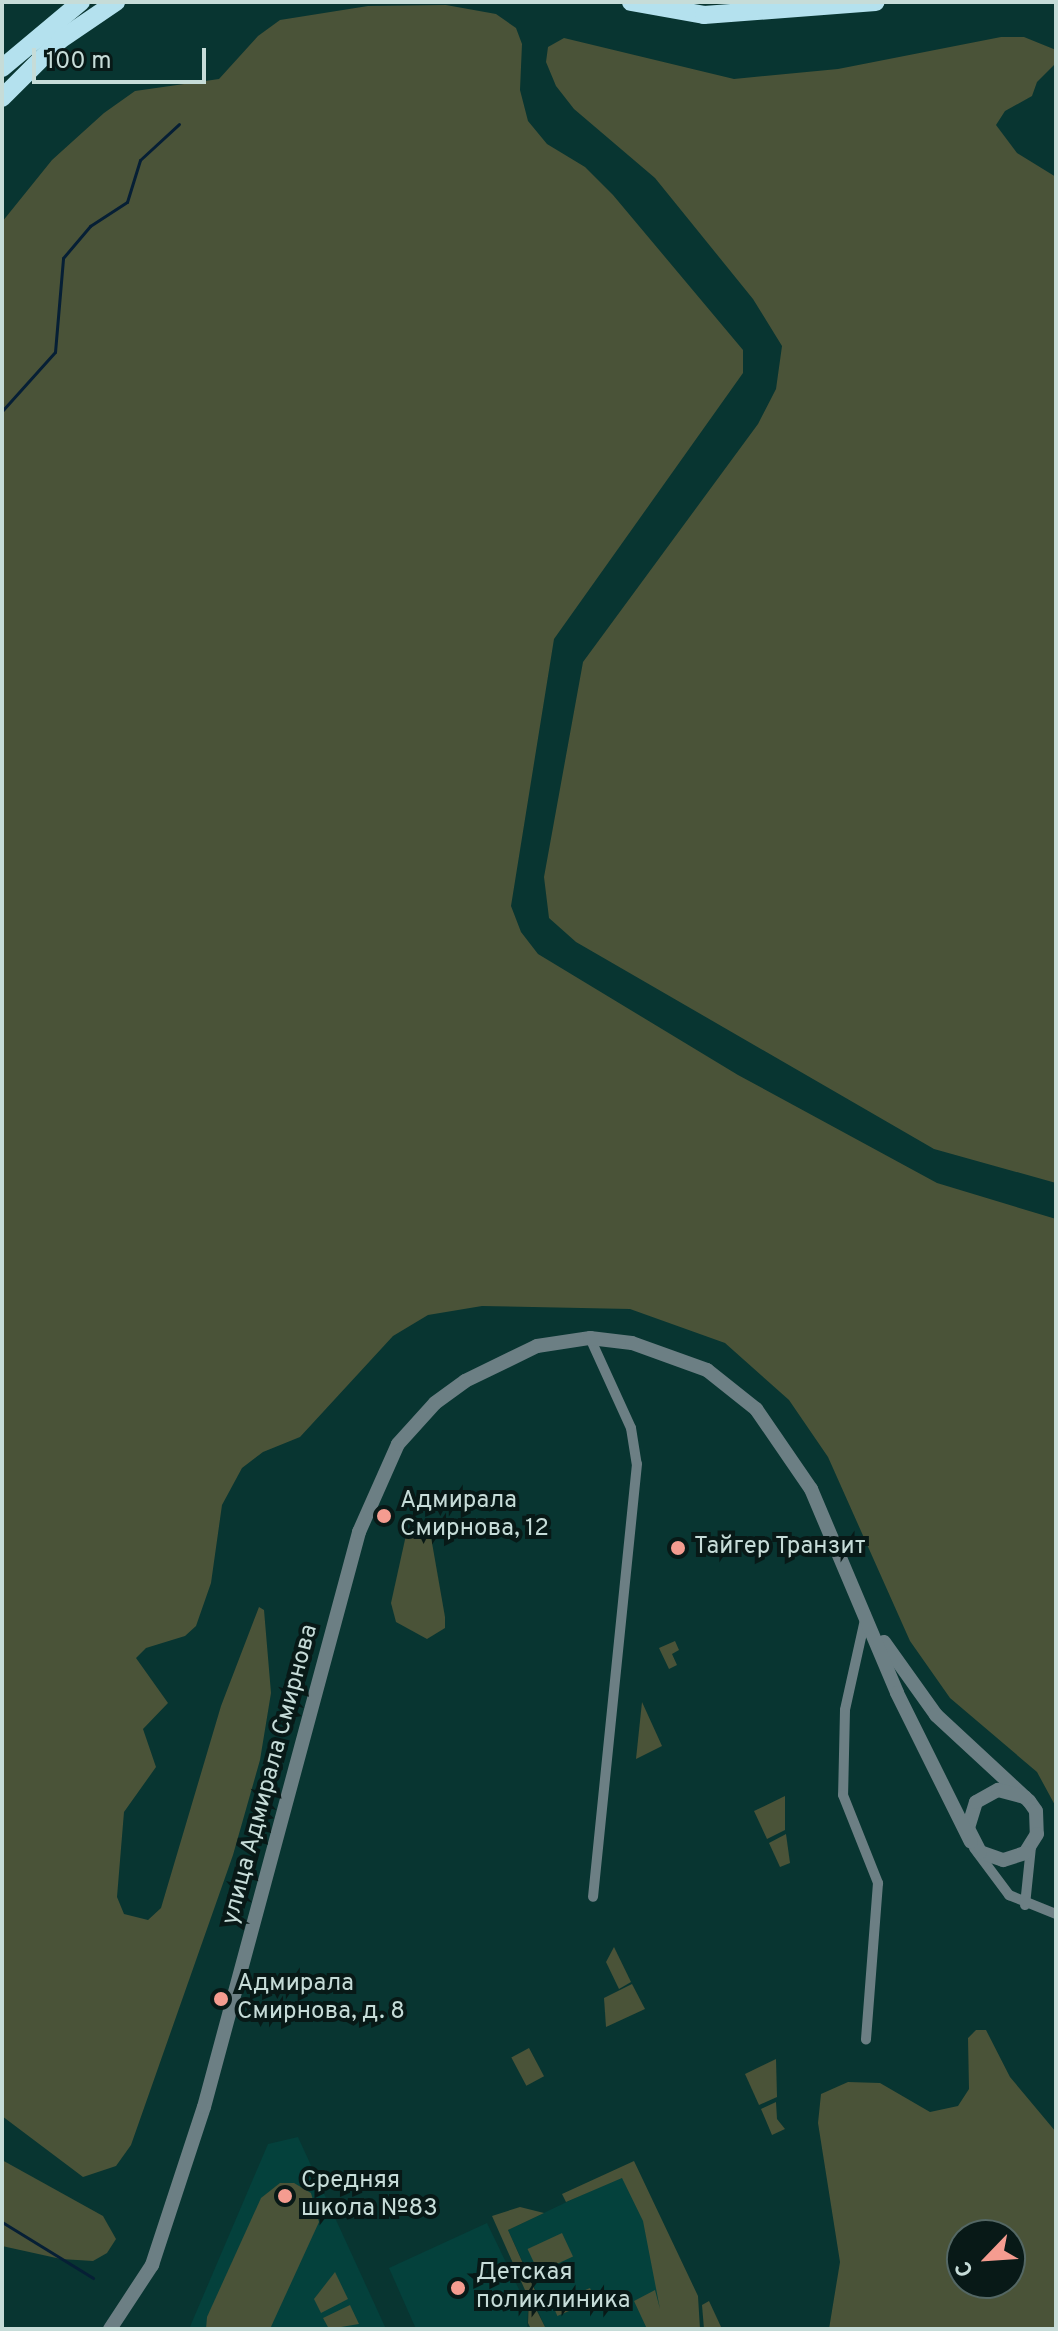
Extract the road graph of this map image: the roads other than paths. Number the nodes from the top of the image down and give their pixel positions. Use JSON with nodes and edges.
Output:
{"nodes":[{"id":1,"x":81,"y":2,"type":"edge"},
{"id":2,"x":116,"y":2,"type":"edge"},
{"id":3,"x":631,"y":2,"type":"edge"},
{"id":4,"x":876,"y":2,"type":"edge"},
{"id":5,"x":2,"y":68,"type":"edge"},
{"id":6,"x":2,"y":98,"type":"edge"},
{"id":7,"x":590,"y":1338,"type":"junction"},
{"id":8,"x":866,"y":1615,"type":"junction"},
{"id":9,"x":1025,"y":1797,"type":"junction"},
{"id":10,"x":971,"y":1842,"type":"junction"},
{"id":11,"x":1031,"y":1846,"type":"junction"},
{"id":12,"x":593,"y":1897,"type":"dead end"},
{"id":13,"x":1025,"y":1905,"type":"junction"},
{"id":14,"x":1056,"y":1914,"type":"edge"},
{"id":15,"x":866,"y":2040,"type":"dead end"},
{"id":16,"x":110,"y":2329,"type":"edge"}],
"edges":[{"from":1,"to":5,"type":"highway"},
{"from":2,"to":6,"type":"highway"},
{"from":3,"to":4,"type":"highway"},
{"from":7,"to":8,"type":"street","name":"улица Адмирала Смирнова"},
{"from":7,"to":12,"type":"street"},
{"from":7,"to":16,"type":"street","name":"улица Адмирала Смирнова"},
{"from":8,"to":9,"type":"street"},
{"from":8,"to":10,"type":"street","name":"улица Адмирала Смирнова"},
{"from":8,"to":15,"type":"street"},
{"from":9,"to":10,"type":"street"},
{"from":9,"to":11,"type":"street"},
{"from":10,"to":11,"type":"street"},
{"from":10,"to":13,"type":"street","name":"улица Адмирала Смирнова"},
{"from":11,"to":13,"type":"street"},
{"from":13,"to":14,"type":"street","name":"улица Адмирала Смирнова"}]}
